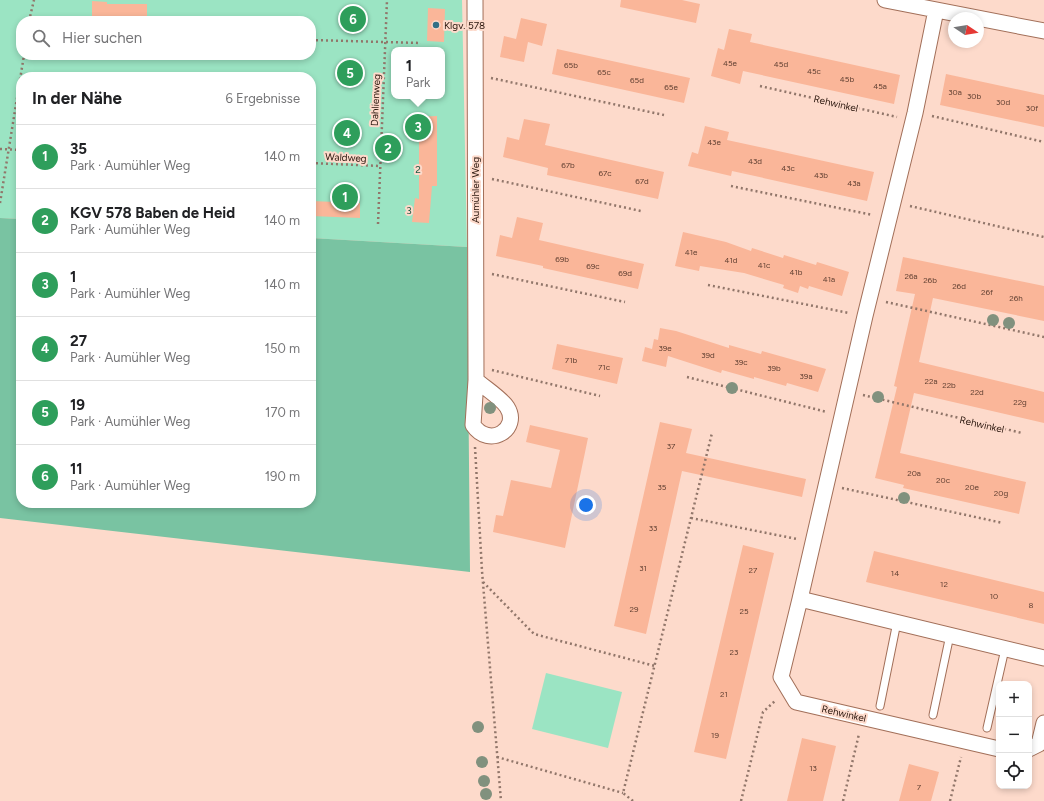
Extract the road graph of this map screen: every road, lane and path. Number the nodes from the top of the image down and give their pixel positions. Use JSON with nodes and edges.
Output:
{"nodes":[{"id":1,"x":34,"y":0,"type":"edge"},
{"id":2,"x":387,"y":0,"type":"edge"},
{"id":3,"x":475,"y":0,"type":"edge"},
{"id":4,"x":885,"y":0,"type":"edge"},
{"id":5,"x":936,"y":10,"type":"junction"},
{"id":6,"x":30,"y":16,"type":"edge"},
{"id":7,"x":1044,"y":31,"type":"edge"},
{"id":8,"x":316,"y":40,"type":"edge"},
{"id":9,"x":386,"y":42,"type":"junction"},
{"id":10,"x":421,"y":43,"type":"dead end"},
{"id":11,"x":23,"y":60,"type":"edge"},
{"id":12,"x":21,"y":72,"type":"edge"},
{"id":13,"x":475,"y":75,"type":"junction"},
{"id":14,"x":760,"y":86,"type":"dead end"},
{"id":15,"x":16,"y":106,"type":"edge"},
{"id":16,"x":664,"y":115,"type":"dead end"},
{"id":17,"x":914,"y":117,"type":"junction"},
{"id":18,"x":1044,"y":142,"type":"edge"},
{"id":19,"x":0,"y":149,"type":"edge"},
{"id":20,"x":9,"y":150,"type":"junction"},
{"id":21,"x":16,"y":150,"type":"edge"},
{"id":22,"x":316,"y":163,"type":"edge"},
{"id":23,"x":380,"y":166,"type":"junction"},
{"id":24,"x":475,"y":176,"type":"junction"},
{"id":25,"x":731,"y":186,"type":"dead end"},
{"id":26,"x":0,"y":203,"type":"edge"},
{"id":27,"x":894,"y":203,"type":"junction"},
{"id":28,"x":641,"y":211,"type":"dead end"},
{"id":29,"x":890,"y":218,"type":"junction"},
{"id":30,"x":378,"y":224,"type":"dead end"},
{"id":31,"x":1044,"y":237,"type":"edge"},
{"id":32,"x":476,"y":271,"type":"junction"},
{"id":33,"x":708,"y":285,"type":"dead end"},
{"id":34,"x":870,"y":298,"type":"junction"},
{"id":35,"x":625,"y":302,"type":"dead end"},
{"id":36,"x":865,"y":316,"type":"junction"},
{"id":37,"x":1044,"y":337,"type":"edge"},
{"id":38,"x":476,"y":373,"type":"junction"},
{"id":39,"x":687,"y":377,"type":"dead end"},
{"id":40,"x":848,"y":392,"type":"junction"},
{"id":41,"x":600,"y":396,"type":"dead end"},
{"id":42,"x":843,"y":416,"type":"junction"},
{"id":43,"x":474,"y":425,"type":"junction"},
{"id":44,"x":712,"y":433,"type":"dead end"},
{"id":45,"x":1022,"y":433,"type":"dead end"},
{"id":46,"x":827,"y":485,"type":"junction"},
{"id":47,"x":691,"y":518,"type":"junction"},
{"id":48,"x":1003,"y":523,"type":"dead end"},
{"id":49,"x":813,"y":542,"type":"junction"},
{"id":50,"x":483,"y":582,"type":"junction"},
{"id":51,"x":800,"y":599,"type":"junction"},
{"id":52,"x":897,"y":622,"type":"junction"},
{"id":53,"x":950,"y":635,"type":"junction"},
{"id":54,"x":1005,"y":649,"type":"junction"},
{"id":55,"x":1043,"y":660,"type":"edge"},
{"id":56,"x":655,"y":666,"type":"junction"},
{"id":57,"x":789,"y":689,"type":"junction"},
{"id":58,"x":880,"y":706,"type":"dead end"},
{"id":59,"x":933,"y":715,"type":"dead end"},
{"id":60,"x":863,"y":718,"type":"junction"},
{"id":61,"x":1044,"y":723,"type":"edge"},
{"id":62,"x":987,"y":728,"type":"dead end"},
{"id":63,"x":965,"y":742,"type":"junction"},
{"id":64,"x":996,"y":748,"type":"edge"},
{"id":65,"x":1032,"y":748,"type":"edge"},
{"id":66,"x":497,"y":756,"type":"junction"},
{"id":67,"x":623,"y":793,"type":"junction"},
{"id":68,"x":501,"y":801,"type":"edge"},
{"id":69,"x":633,"y":801,"type":"edge"},
{"id":70,"x":741,"y":801,"type":"edge"},
{"id":71,"x":843,"y":801,"type":"edge"},
{"id":72,"x":950,"y":801,"type":"edge"}],
"edges":[{"from":1,"to":6,"type":"path"},
{"from":2,"to":9,"type":"path","name":"Dahlienweg"},
{"from":3,"to":13,"type":"street","name":"Aumühler Weg"},
{"from":4,"to":5,"type":"street"},
{"from":5,"to":7,"type":"street"},
{"from":5,"to":17,"type":"street","name":"Rehwinkel"},
{"from":8,"to":9,"type":"path"},
{"from":9,"to":10,"type":"path"},
{"from":9,"to":23,"type":"path","name":"Dahlienweg"},
{"from":11,"to":12,"type":"path"},
{"from":13,"to":16,"type":"path"},
{"from":13,"to":24,"type":"street","name":"Aumühler Weg"},
{"from":14,"to":17,"type":"path","name":"Rehwinkel"},
{"from":15,"to":20,"type":"path"},
{"from":17,"to":18,"type":"path","name":"Rehwinkel"},
{"from":17,"to":27,"type":"street","name":"Rehwinkel"},
{"from":19,"to":20,"type":"path"},
{"from":20,"to":21,"type":"path"},
{"from":20,"to":26,"type":"path"},
{"from":22,"to":23,"type":"path","name":"Waldweg"},
{"from":23,"to":30,"type":"path","name":"Dahlienweg"},
{"from":24,"to":28,"type":"path"},
{"from":24,"to":32,"type":"street","name":"Aumühler Weg"},
{"from":25,"to":29,"type":"path"},
{"from":27,"to":29,"type":"street","name":"Rehwinkel"},
{"from":27,"to":31,"type":"path"},
{"from":29,"to":34,"type":"street","name":"Rehwinkel"},
{"from":32,"to":35,"type":"path"},
{"from":32,"to":38,"type":"street","name":"Aumühler Weg"},
{"from":33,"to":36,"type":"path"},
{"from":34,"to":36,"type":"street","name":"Rehwinkel"},
{"from":34,"to":37,"type":"path"},
{"from":36,"to":40,"type":"street","name":"Rehwinkel"},
{"from":38,"to":41,"type":"path"},
{"from":38,"to":43,"type":"street","name":"Aumühler Weg"},
{"from":38,"to":43,"type":"street"},
{"from":39,"to":42,"type":"path"},
{"from":40,"to":42,"type":"street","name":"Rehwinkel"},
{"from":40,"to":45,"type":"path","name":"Rehwinkel"},
{"from":42,"to":46,"type":"street","name":"Rehwinkel"},
{"from":43,"to":50,"type":"path"},
{"from":44,"to":47,"type":"path"},
{"from":46,"to":48,"type":"path"},
{"from":46,"to":49,"type":"street","name":"Rehwinkel"},
{"from":47,"to":49,"type":"path"},
{"from":47,"to":56,"type":"path"},
{"from":49,"to":51,"type":"street","name":"Rehwinkel"},
{"from":50,"to":56,"type":"path"},
{"from":50,"to":66,"type":"path"},
{"from":51,"to":52,"type":"street"},
{"from":51,"to":57,"type":"street","name":"Rehwinkel"},
{"from":52,"to":53,"type":"street"},
{"from":52,"to":58,"type":"lane"},
{"from":53,"to":54,"type":"street"},
{"from":53,"to":59,"type":"lane"},
{"from":54,"to":55,"type":"street"},
{"from":54,"to":62,"type":"lane"},
{"from":56,"to":67,"type":"path"},
{"from":57,"to":60,"type":"street","name":"Rehwinkel"},
{"from":57,"to":70,"type":"path"},
{"from":60,"to":63,"type":"street","name":"Rehwinkel"},
{"from":60,"to":71,"type":"path"},
{"from":61,"to":65,"type":"street"},
{"from":63,"to":64,"type":"street","name":"Rehwinkel"},
{"from":63,"to":72,"type":"path"},
{"from":66,"to":67,"type":"path"},
{"from":66,"to":68,"type":"path"},
{"from":67,"to":69,"type":"path"}]}
